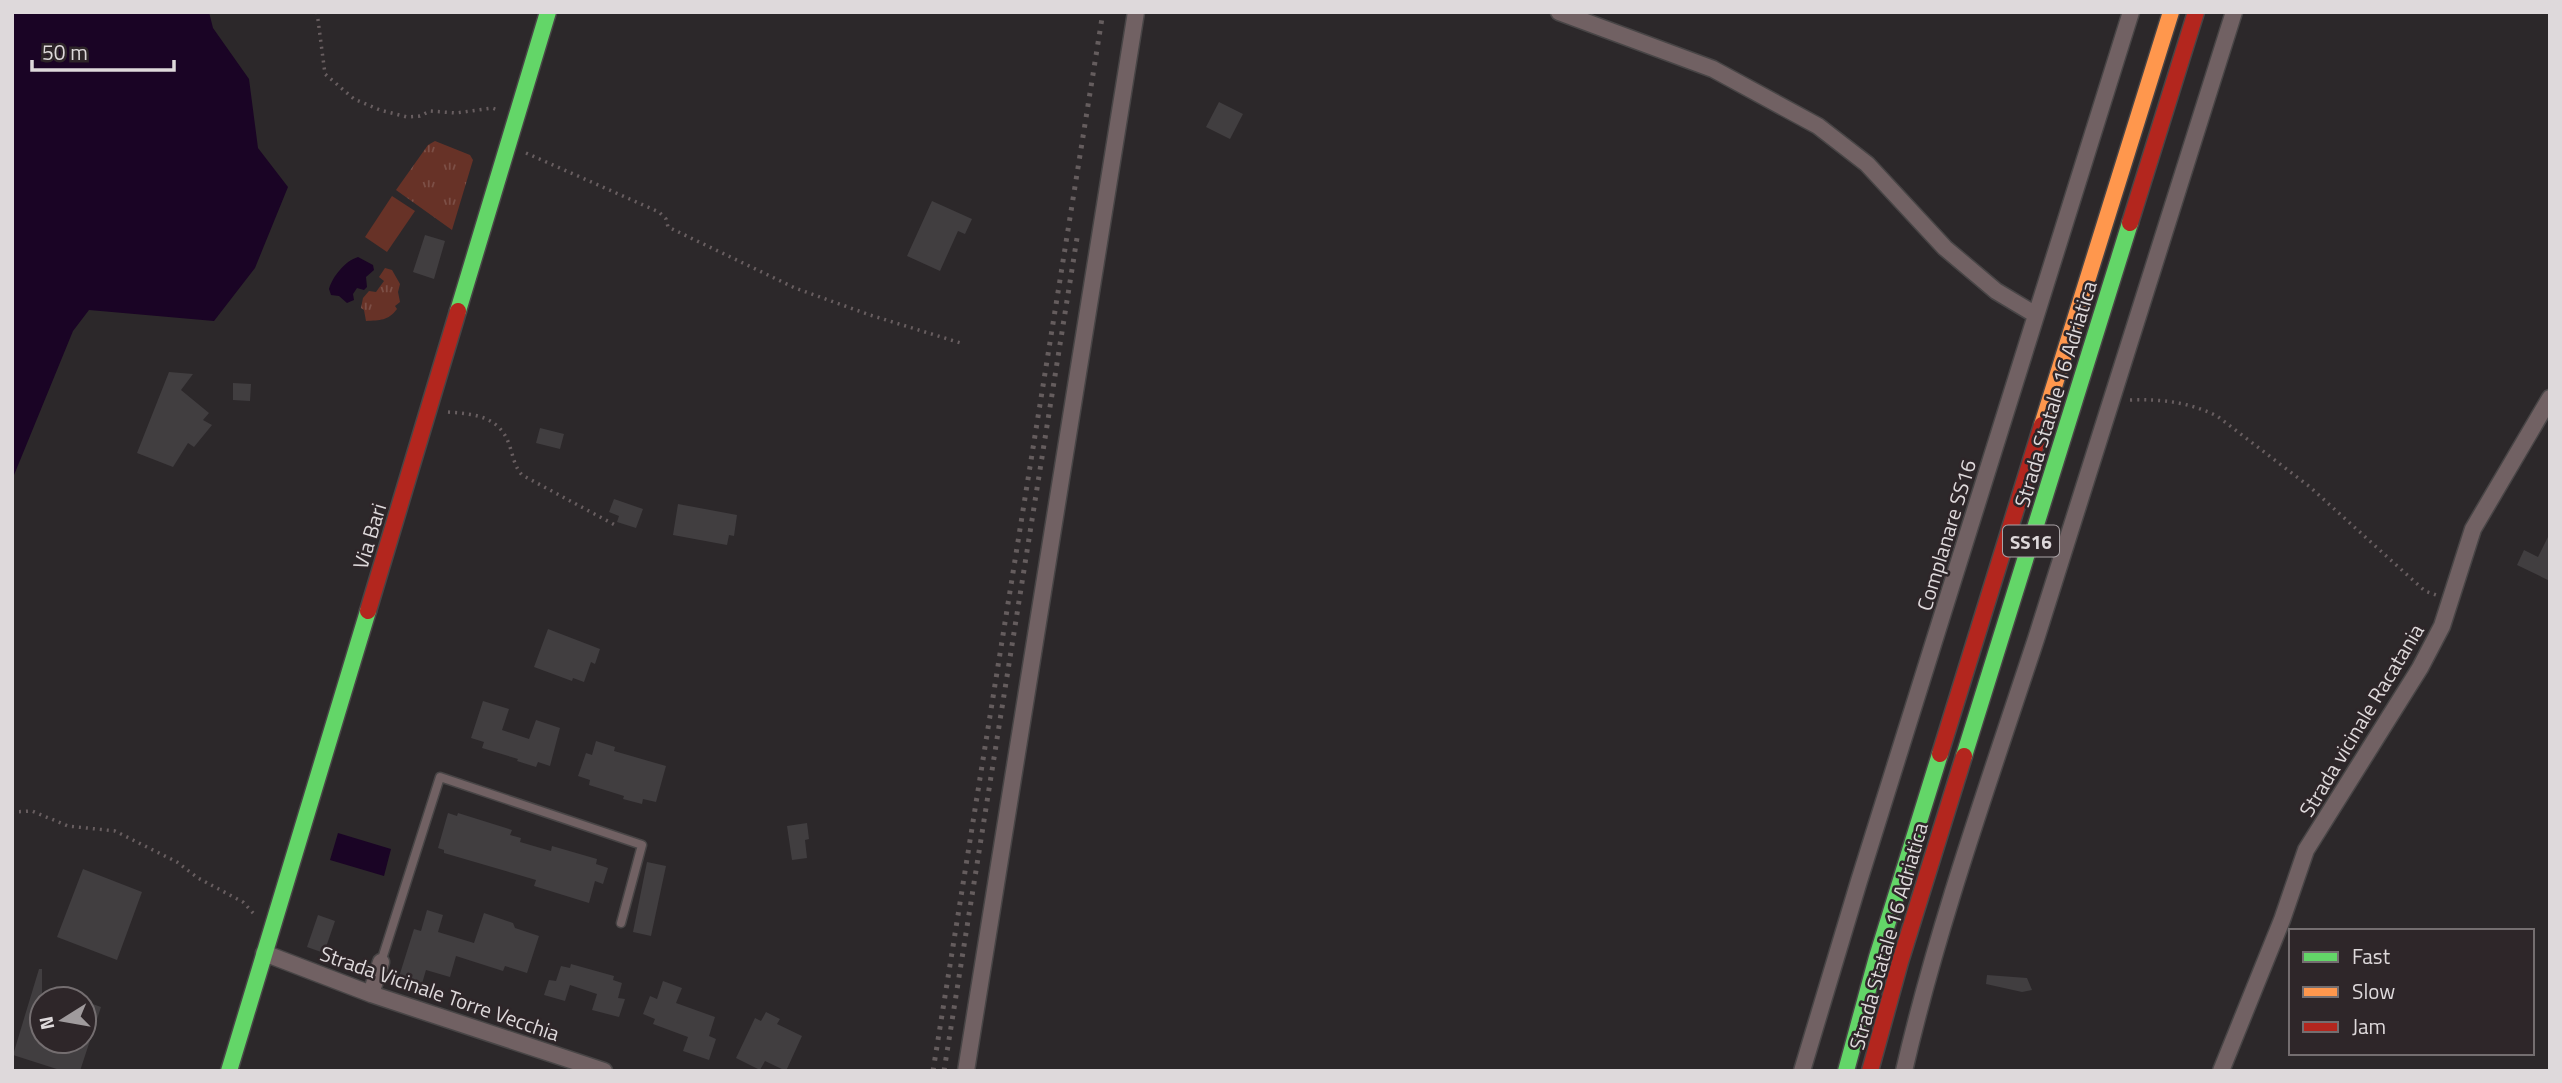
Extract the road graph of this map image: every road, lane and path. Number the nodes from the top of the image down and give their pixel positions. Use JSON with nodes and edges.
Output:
{"nodes":[{"id":1,"x":317,"y":12,"type":"edge"},
{"id":2,"x":548,"y":12,"type":"edge"},
{"id":3,"x":1136,"y":12,"type":"edge"},
{"id":4,"x":1559,"y":12,"type":"edge"},
{"id":5,"x":2131,"y":12,"type":"edge"},
{"id":6,"x":2171,"y":12,"type":"edge"},
{"id":7,"x":2196,"y":12,"type":"edge"},
{"id":8,"x":2234,"y":12,"type":"edge"},
{"id":9,"x":517,"y":117,"type":"junction"},
{"id":10,"x":507,"y":148,"type":"junction"},
{"id":11,"x":2036,"y":315,"type":"junction"},
{"id":12,"x":964,"y":344,"type":"dead end"},
{"id":13,"x":2550,"y":398,"type":"edge"},
{"id":14,"x":2113,"y":401,"type":"junction"},
{"id":15,"x":429,"y":408,"type":"junction"},
{"id":16,"x":615,"y":525,"type":"dead end"},
{"id":17,"x":2451,"y":601,"type":"junction"},
{"id":18,"x":12,"y":812,"type":"edge"},
{"id":19,"x":261,"y":920,"type":"dead end"},
{"id":20,"x":621,"y":923,"type":"dead end"},
{"id":21,"x":264,"y":953,"type":"junction"},
{"id":22,"x":381,"y":962,"type":"joint"},
{"id":23,"x":372,"y":994,"type":"junction"},
{"id":24,"x":229,"y":1071,"type":"edge"},
{"id":25,"x":604,"y":1071,"type":"edge"},
{"id":26,"x":966,"y":1071,"type":"edge"},
{"id":27,"x":1802,"y":1071,"type":"edge"},
{"id":28,"x":1846,"y":1071,"type":"edge"},
{"id":29,"x":1870,"y":1071,"type":"edge"},
{"id":30,"x":1904,"y":1071,"type":"edge"},
{"id":31,"x":2221,"y":1071,"type":"edge"}],
"edges":[{"from":1,"to":9,"type":"path"},
{"from":2,"to":9,"type":"main road","name":"Via Bari"},
{"from":3,"to":26,"type":"street"},
{"from":4,"to":11,"type":"street"},
{"from":5,"to":11,"type":"street","name":"Complanare SS16"},
{"from":6,"to":28,"type":"main road","name":"Strada Statale 16 Adriatica","number":"SS16"},
{"from":7,"to":29,"type":"main road","name":"Strada Statale 16 Adriatica","number":"SS16"},
{"from":8,"to":14,"type":"street"},
{"from":9,"to":10,"type":"main road","name":"Via Bari"},
{"from":10,"to":12,"type":"path"},
{"from":10,"to":15,"type":"main road","name":"Via Bari"},
{"from":11,"to":27,"type":"street","name":"Complanare SS16"},
{"from":13,"to":17,"type":"street","name":"Strada vicinale Racatania"},
{"from":14,"to":17,"type":"path"},
{"from":14,"to":30,"type":"street"},
{"from":15,"to":16,"type":"path"},
{"from":15,"to":21,"type":"main road","name":"Via Bari"},
{"from":17,"to":31,"type":"street","name":"Strada vicinale Racatania"},
{"from":18,"to":19,"type":"path"},
{"from":20,"to":22,"type":"lane"},
{"from":21,"to":23,"type":"street","name":"Strada Vicinale Torre Vecchia"},
{"from":21,"to":24,"type":"main road","name":"Via Bari"},
{"from":22,"to":23,"type":"street"},
{"from":23,"to":25,"type":"street","name":"Strada Vicinale Torre Vecchia"}]}
